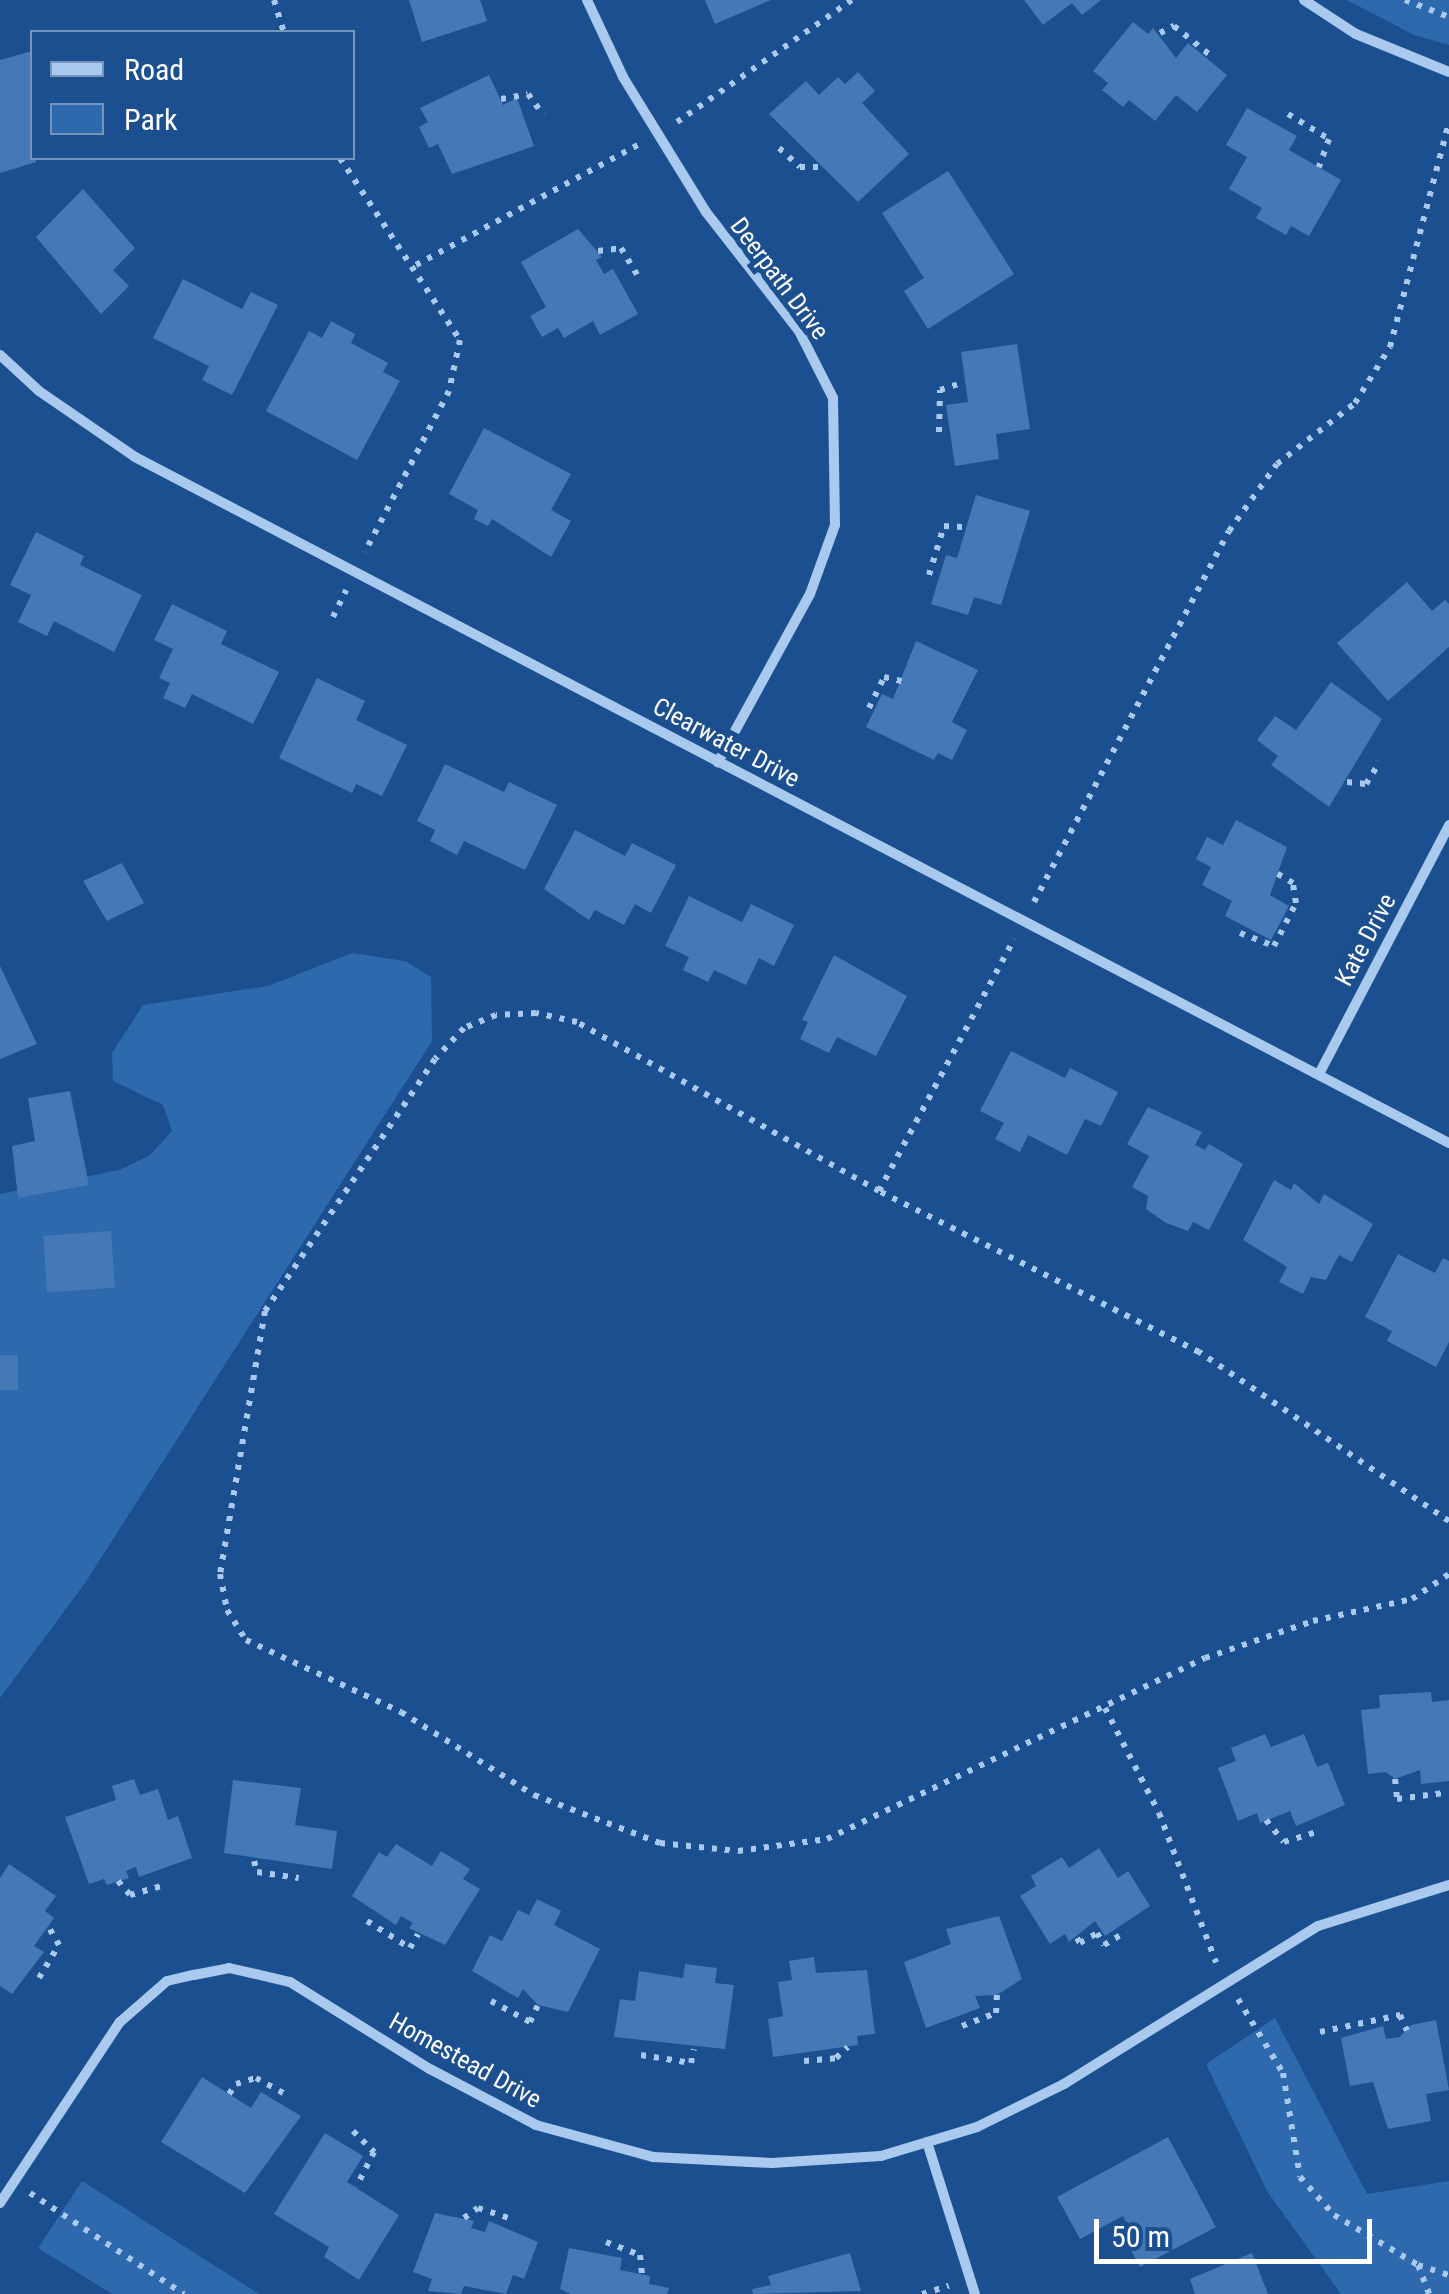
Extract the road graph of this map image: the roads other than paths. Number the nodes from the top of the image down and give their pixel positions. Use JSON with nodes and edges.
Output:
{"nodes":[{"id":1,"x":586,"y":0,"type":"edge"},
{"id":2,"x":1304,"y":0,"type":"edge"},
{"id":3,"x":1449,"y":72,"type":"edge"},
{"id":4,"x":0,"y":354,"type":"edge"},
{"id":5,"x":718,"y":762,"type":"junction"},
{"id":6,"x":1449,"y":825,"type":"edge"},
{"id":7,"x":1319,"y":1074,"type":"junction"},
{"id":8,"x":1449,"y":1144,"type":"edge"},
{"id":9,"x":1449,"y":1885,"type":"edge"},
{"id":10,"x":927,"y":2142,"type":"junction"},
{"id":11,"x":0,"y":2202,"type":"edge"},
{"id":12,"x":975,"y":2294,"type":"edge"}],
"edges":[{"from":1,"to":5,"type":"street","name":"Deerpath Drive"},
{"from":2,"to":3,"type":"street"},
{"from":4,"to":5,"type":"street","name":"Clearwater Drive"},
{"from":5,"to":7,"type":"street","name":"Clearwater Drive"},
{"from":6,"to":7,"type":"street","name":"Kate Drive"},
{"from":7,"to":8,"type":"street","name":"Clearwater Drive"},
{"from":9,"to":10,"type":"street","name":"Homestead Drive"},
{"from":10,"to":11,"type":"street","name":"Homestead Drive"},
{"from":10,"to":12,"type":"street"}]}
